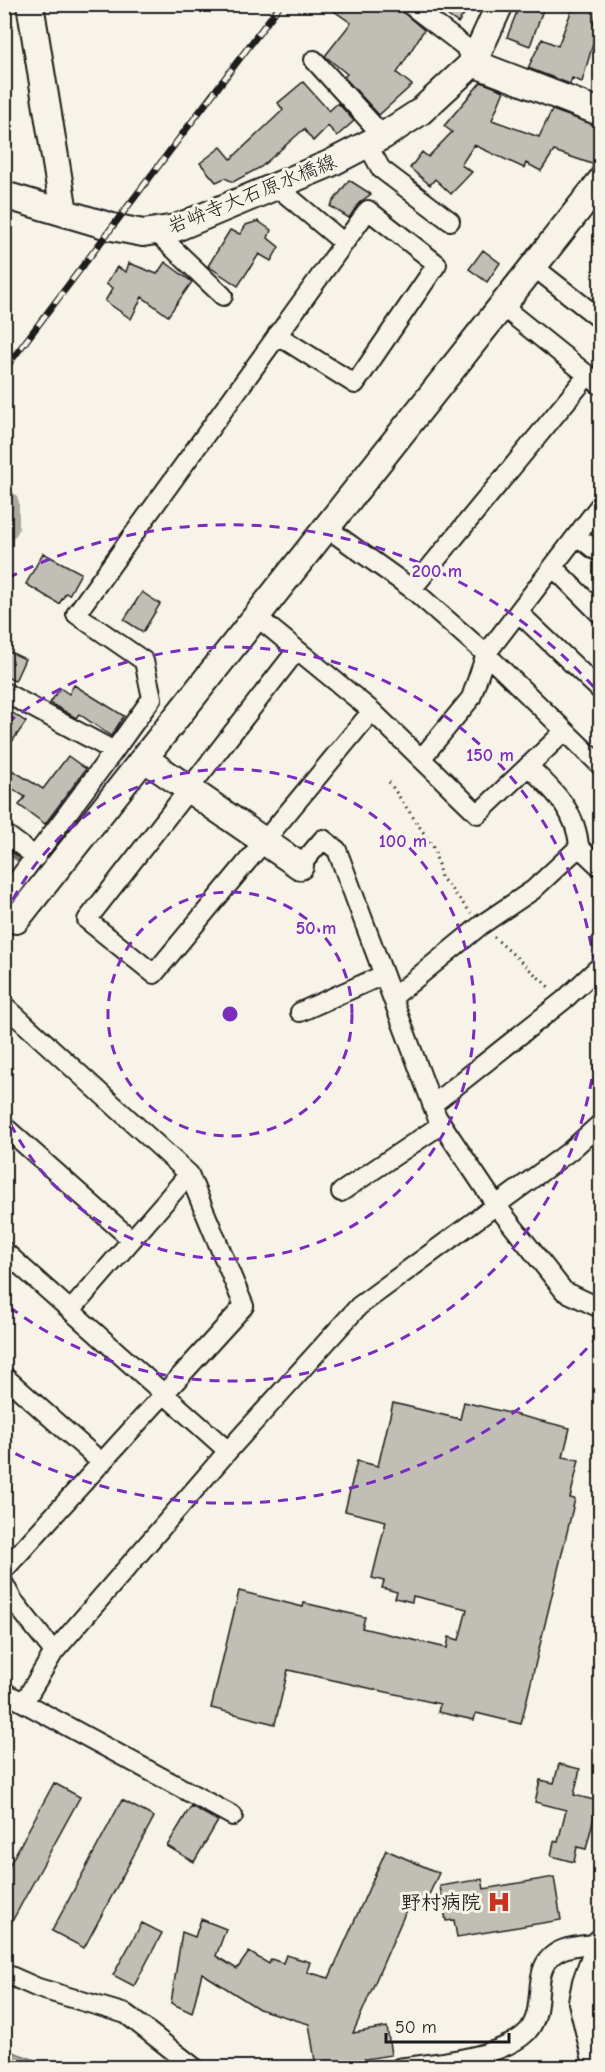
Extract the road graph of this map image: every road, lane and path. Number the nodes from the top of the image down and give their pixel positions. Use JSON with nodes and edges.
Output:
{"nodes":[{"id":1,"x":30,"y":4,"type":"edge"},
{"id":2,"x":410,"y":4,"type":"edge"},
{"id":3,"x":500,"y":4,"type":"edge"},
{"id":4,"x":314,"y":60,"type":"dead end"},
{"id":5,"x":473,"y":63,"type":"junction"},
{"id":6,"x":600,"y":112,"type":"edge"},
{"id":7,"x":375,"y":140,"type":"junction"},
{"id":8,"x":600,"y":185,"type":"edge"},
{"id":9,"x":276,"y":186,"type":"junction"},
{"id":10,"x":4,"y":195,"type":"edge"},
{"id":11,"x":64,"y":212,"type":"junction"},
{"id":12,"x":450,"y":221,"type":"dead end"},
{"id":13,"x":157,"y":233,"type":"junction"},
{"id":14,"x":344,"y":243,"type":"junction"},
{"id":15,"x":534,"y":267,"type":"junction"},
{"id":16,"x":223,"y":296,"type":"dead end"},
{"id":17,"x":503,"y":307,"type":"junction"},
{"id":18,"x":600,"y":319,"type":"edge"},
{"id":19,"x":277,"y":335,"type":"junction"},
{"id":20,"x":594,"y":380,"type":"edge"},
{"id":21,"x":600,"y":505,"type":"edge"},
{"id":22,"x":327,"y":528,"type":"junction"},
{"id":23,"x":577,"y":536,"type":"junction"},
{"id":24,"x":600,"y":547,"type":"edge"},
{"id":25,"x":553,"y":567,"type":"junction"},
{"id":26,"x":412,"y":589,"type":"junction"},
{"id":27,"x":518,"y":612,"type":"junction"},
{"id":28,"x":600,"y":614,"type":"edge"},
{"id":29,"x":257,"y":617,"type":"junction"},
{"id":30,"x":297,"y":650,"type":"junction"},
{"id":31,"x":486,"y":654,"type":"junction"},
{"id":32,"x":600,"y":690,"type":"edge"},
{"id":33,"x":4,"y":692,"type":"edge"},
{"id":34,"x":372,"y":711,"type":"junction"},
{"id":35,"x":565,"y":730,"type":"junction"},
{"id":36,"x":114,"y":751,"type":"junction"},
{"id":37,"x":145,"y":759,"type":"junction"},
{"id":38,"x":421,"y":759,"type":"junction"},
{"id":39,"x":600,"y":765,"type":"edge"},
{"id":40,"x":528,"y":766,"type":"junction"},
{"id":41,"x":389,"y":782,"type":"dead end"},
{"id":42,"x":190,"y":790,"type":"junction"},
{"id":43,"x":4,"y":833,"type":"edge"},
{"id":44,"x":264,"y":841,"type":"junction"},
{"id":45,"x":579,"y":847,"type":"junction"},
{"id":46,"x":36,"y":857,"type":"junction"},
{"id":47,"x":300,"y":866,"type":"joint"},
{"id":48,"x":600,"y":867,"type":"edge"},
{"id":49,"x":4,"y":898,"type":"edge"},
{"id":50,"x":4,"y":912,"type":"edge"},
{"id":51,"x":481,"y":926,"type":"junction"},
{"id":52,"x":600,"y":966,"type":"edge"},
{"id":53,"x":383,"y":975,"type":"junction"},
{"id":54,"x":392,"y":998,"type":"junction"},
{"id":55,"x":564,"y":1000,"type":"junction"},
{"id":56,"x":4,"y":1005,"type":"edge"},
{"id":57,"x":300,"y":1012,"type":"dead end"},
{"id":58,"x":432,"y":1105,"type":"junction"},
{"id":59,"x":442,"y":1124,"type":"junction"},
{"id":60,"x":600,"y":1124,"type":"edge"},
{"id":61,"x":4,"y":1126,"type":"edge"},
{"id":62,"x":189,"y":1174,"type":"junction"},
{"id":63,"x":341,"y":1192,"type":"dead end"},
{"id":64,"x":496,"y":1205,"type":"junction"},
{"id":65,"x":132,"y":1240,"type":"junction"},
{"id":66,"x":4,"y":1251,"type":"edge"},
{"id":67,"x":600,"y":1308,"type":"edge"},
{"id":68,"x":71,"y":1310,"type":"junction"},
{"id":69,"x":4,"y":1376,"type":"edge"},
{"id":70,"x":165,"y":1394,"type":"junction"},
{"id":71,"x":228,"y":1451,"type":"junction"},
{"id":72,"x":102,"y":1463,"type":"junction"},
{"id":73,"x":4,"y":1570,"type":"edge"},
{"id":74,"x":4,"y":1584,"type":"edge"},
{"id":75,"x":54,"y":1652,"type":"junction"},
{"id":76,"x":4,"y":1692,"type":"edge"},
{"id":77,"x":24,"y":1702,"type":"junction"},
{"id":78,"x":233,"y":1816,"type":"dead end"},
{"id":79,"x":600,"y":1943,"type":"edge"},
{"id":80,"x":4,"y":1973,"type":"edge"},
{"id":81,"x":195,"y":2067,"type":"edge"},
{"id":82,"x":399,"y":2067,"type":"edge"},
{"id":83,"x":598,"y":2067,"type":"edge"}],
"edges":[{"from":1,"to":11,"type":"street"},
{"from":2,"to":5,"type":"street"},
{"from":3,"to":5,"type":"street"},
{"from":4,"to":7,"type":"street"},
{"from":5,"to":6,"type":"street"},
{"from":5,"to":7,"type":"street","name":"岩峅寺大石原水橋線"},
{"from":7,"to":9,"type":"street","name":"岩峅寺大石原水橋線"},
{"from":7,"to":12,"type":"street"},
{"from":8,"to":15,"type":"street"},
{"from":9,"to":13,"type":"street","name":"岩峅寺大石原水橋線"},
{"from":9,"to":14,"type":"street"},
{"from":10,"to":11,"type":"street","name":"岩峅寺大石原水橋線"},
{"from":11,"to":13,"type":"street","name":"岩峅寺大石原水橋線"},
{"from":13,"to":16,"type":"street"},
{"from":14,"to":19,"type":"street"},
{"from":14,"to":19,"type":"street"},
{"from":15,"to":17,"type":"street"},
{"from":15,"to":18,"type":"street"},
{"from":17,"to":20,"type":"street"},
{"from":17,"to":22,"type":"street"},
{"from":19,"to":36,"type":"street"},
{"from":20,"to":26,"type":"street"},
{"from":21,"to":23,"type":"street"},
{"from":22,"to":26,"type":"street"},
{"from":22,"to":29,"type":"street"},
{"from":23,"to":24,"type":"street"},
{"from":23,"to":25,"type":"street"},
{"from":25,"to":27,"type":"street"},
{"from":25,"to":28,"type":"street"},
{"from":26,"to":31,"type":"street"},
{"from":27,"to":31,"type":"street"},
{"from":27,"to":32,"type":"street"},
{"from":29,"to":30,"type":"street"},
{"from":29,"to":37,"type":"street"},
{"from":30,"to":34,"type":"street"},
{"from":30,"to":42,"type":"street"},
{"from":31,"to":35,"type":"street"},
{"from":31,"to":38,"type":"street"},
{"from":33,"to":36,"type":"street"},
{"from":34,"to":38,"type":"street"},
{"from":34,"to":44,"type":"street"},
{"from":35,"to":39,"type":"street"},
{"from":35,"to":40,"type":"street"},
{"from":36,"to":46,"type":"street"},
{"from":37,"to":42,"type":"street"},
{"from":37,"to":50,"type":"street"},
{"from":38,"to":40,"type":"street"},
{"from":40,"to":45,"type":"street"},
{"from":41,"to":51,"type":"path"},
{"from":42,"to":44,"type":"street"},
{"from":42,"to":44,"type":"street"},
{"from":43,"to":46,"type":"street"},
{"from":44,"to":47,"type":"street"},
{"from":45,"to":48,"type":"street"},
{"from":45,"to":51,"type":"street"},
{"from":46,"to":49,"type":"street"},
{"from":47,"to":53,"type":"street"},
{"from":51,"to":54,"type":"street"},
{"from":51,"to":55,"type":"path"},
{"from":52,"to":55,"type":"street"},
{"from":53,"to":54,"type":"street"},
{"from":53,"to":57,"type":"street"},
{"from":54,"to":58,"type":"street"},
{"from":55,"to":58,"type":"street"},
{"from":56,"to":62,"type":"street"},
{"from":58,"to":59,"type":"street"},
{"from":59,"to":63,"type":"street"},
{"from":59,"to":64,"type":"street"},
{"from":60,"to":64,"type":"street"},
{"from":61,"to":65,"type":"street"},
{"from":62,"to":65,"type":"street"},
{"from":62,"to":70,"type":"street"},
{"from":64,"to":67,"type":"street"},
{"from":64,"to":71,"type":"street"},
{"from":65,"to":68,"type":"street"},
{"from":66,"to":68,"type":"street"},
{"from":68,"to":70,"type":"street"},
{"from":69,"to":72,"type":"street"},
{"from":70,"to":71,"type":"street"},
{"from":70,"to":72,"type":"street"},
{"from":71,"to":75,"type":"street"},
{"from":72,"to":73,"type":"street"},
{"from":74,"to":75,"type":"street"},
{"from":75,"to":77,"type":"street"},
{"from":76,"to":77,"type":"street"},
{"from":77,"to":78,"type":"street"},
{"from":79,"to":82,"type":"street"},
{"from":79,"to":83,"type":"street"},
{"from":80,"to":81,"type":"street"}]}
